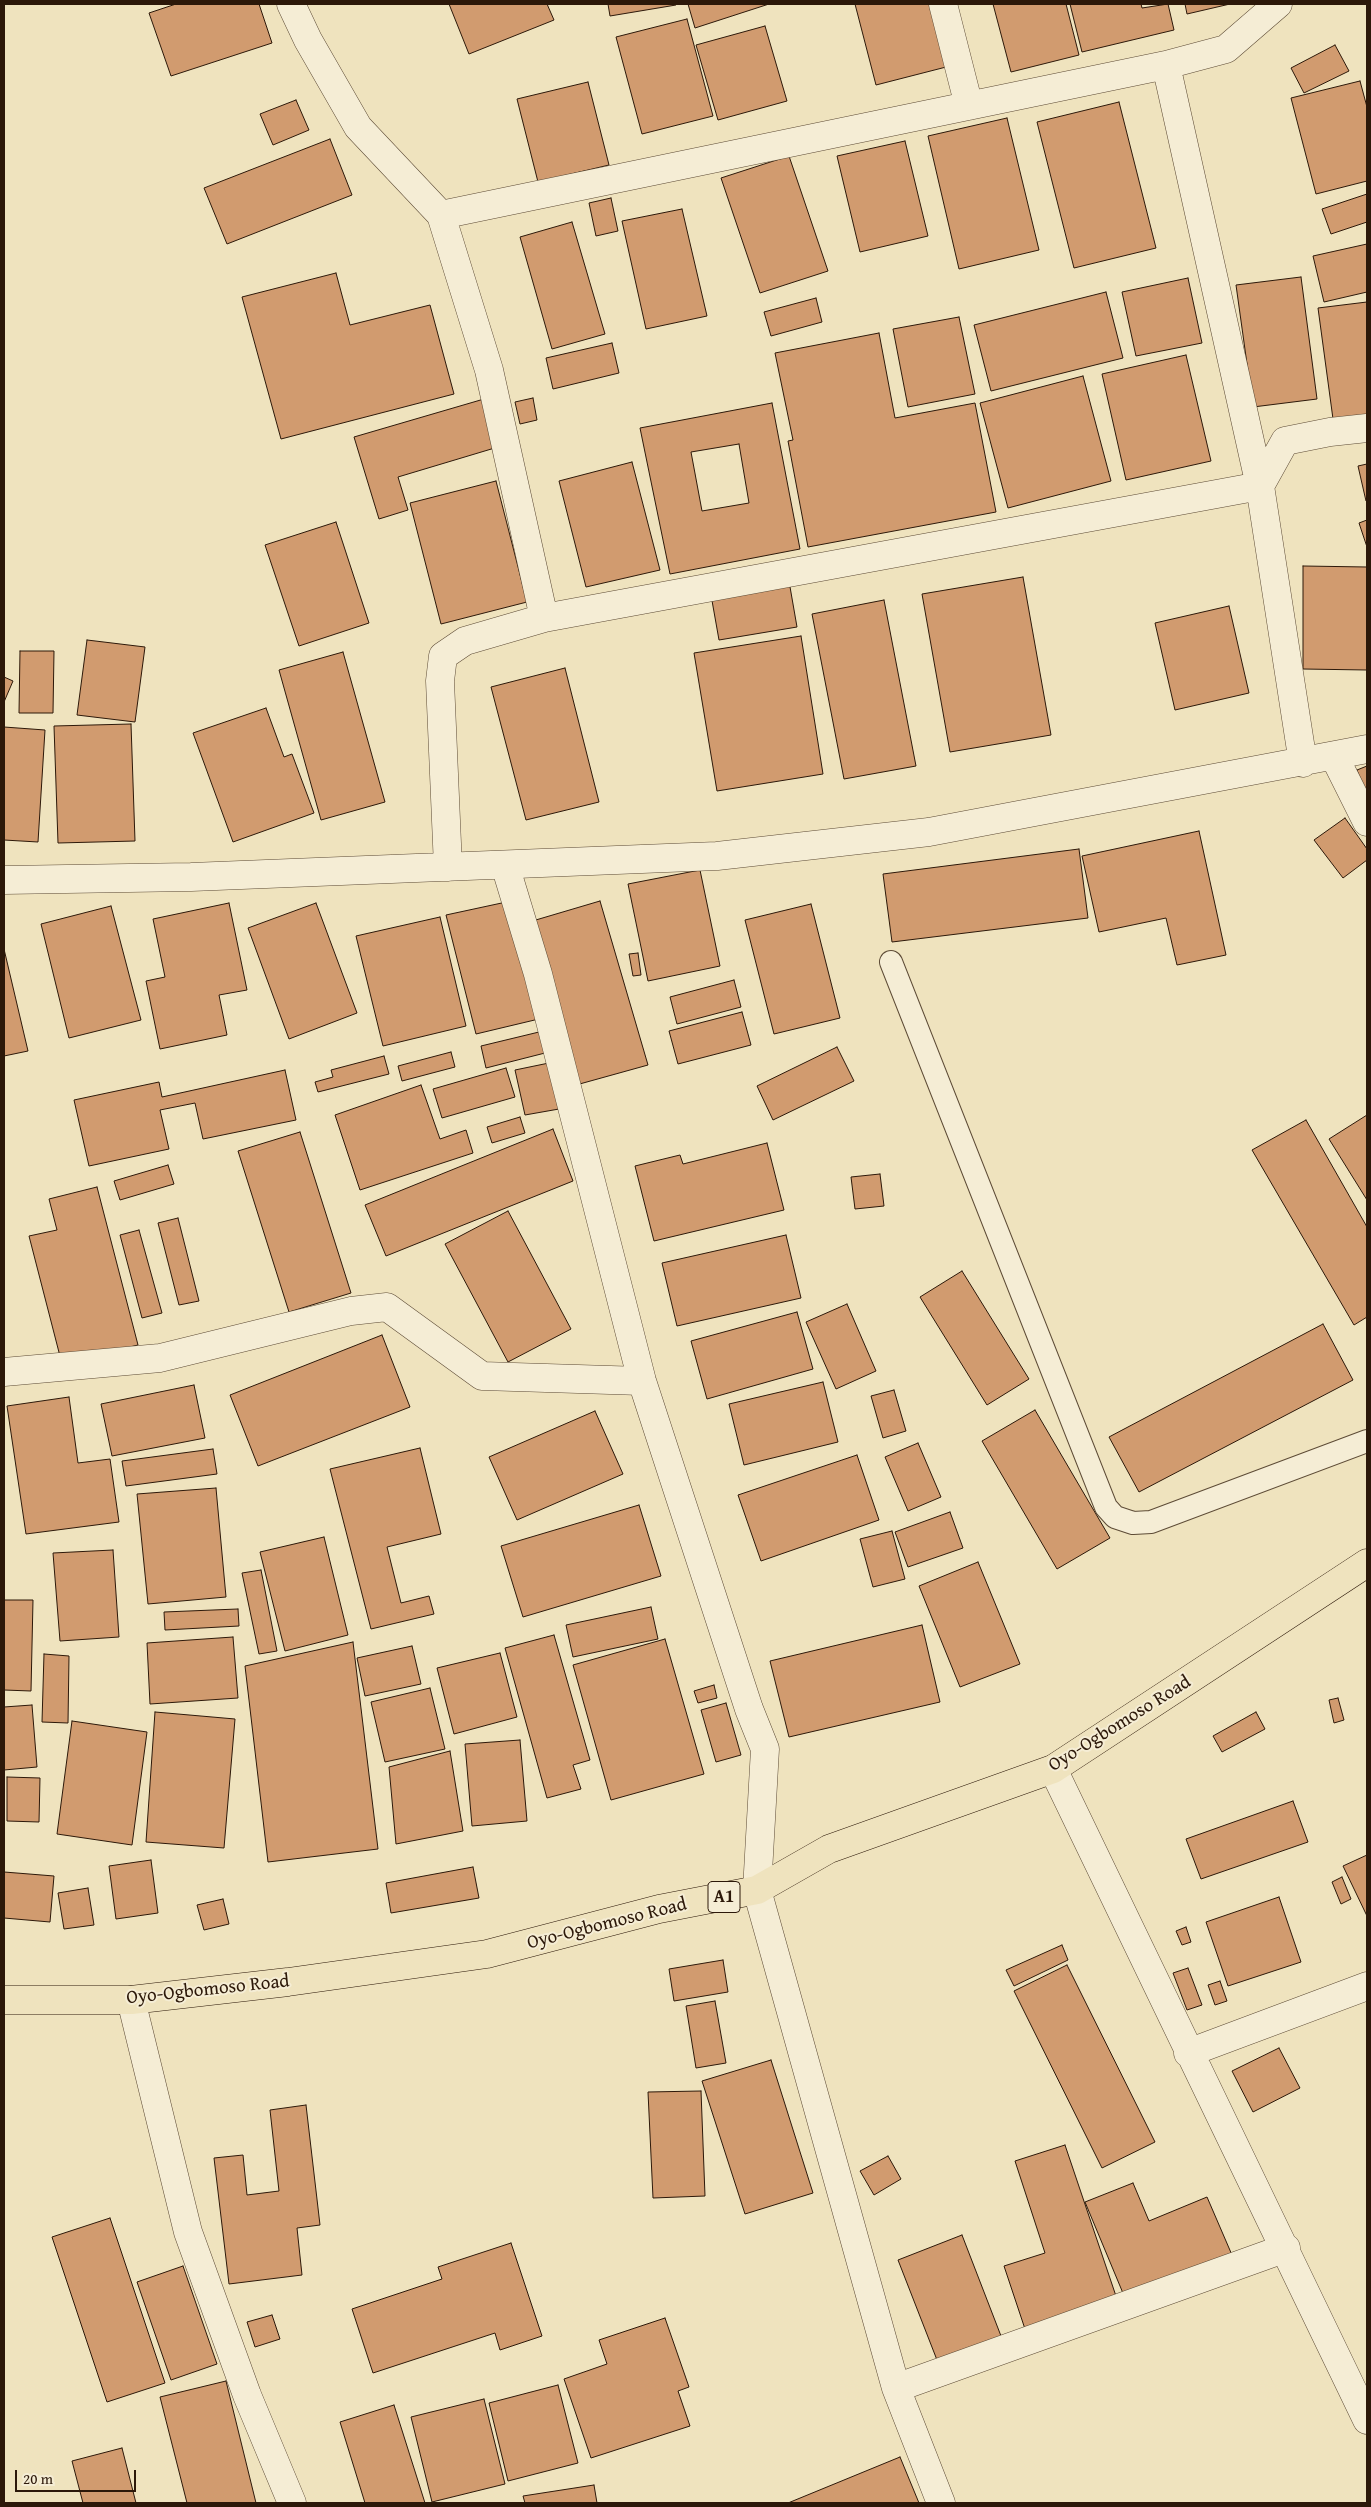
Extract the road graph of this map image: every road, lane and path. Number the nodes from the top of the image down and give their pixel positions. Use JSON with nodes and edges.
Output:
{"nodes":[{"id":1,"x":291,"y":4,"type":"edge"},
{"id":2,"x":942,"y":4,"type":"edge"},
{"id":3,"x":1278,"y":4,"type":"edge"},
{"id":4,"x":1166,"y":64,"type":"junction"},
{"id":5,"x":969,"y":106,"type":"junction"},
{"id":6,"x":442,"y":216,"type":"junction"},
{"id":7,"x":1367,"y":428,"type":"edge"},
{"id":8,"x":1260,"y":486,"type":"junction"},
{"id":9,"x":544,"y":618,"type":"junction"},
{"id":10,"x":1367,"y":749,"type":"edge"},
{"id":11,"x":1334,"y":756,"type":"junction"},
{"id":12,"x":1303,"y":763,"type":"junction"},
{"id":13,"x":1367,"y":822,"type":"edge"},
{"id":14,"x":505,"y":865,"type":"junction"},
{"id":15,"x":448,"y":867,"type":"junction"},
{"id":16,"x":4,"y":880,"type":"edge"},
{"id":17,"x":891,"y":962,"type":"dead end"},
{"id":18,"x":4,"y":1372,"type":"edge"},
{"id":19,"x":642,"y":1381,"type":"junction"},
{"id":20,"x":1367,"y":1441,"type":"edge"},
{"id":21,"x":1367,"y":1563,"type":"edge"},
{"id":22,"x":1054,"y":1769,"type":"junction"},
{"id":23,"x":757,"y":1890,"type":"junction"},
{"id":24,"x":1367,"y":1986,"type":"edge"},
{"id":25,"x":4,"y":2000,"type":"edge"},
{"id":26,"x":131,"y":2000,"type":"junction"},
{"id":27,"x":1188,"y":2052,"type":"junction"},
{"id":28,"x":1286,"y":2248,"type":"junction"},
{"id":29,"x":896,"y":2388,"type":"junction"},
{"id":30,"x":1367,"y":2420,"type":"edge"},
{"id":31,"x":292,"y":2503,"type":"edge"},
{"id":32,"x":941,"y":2503,"type":"edge"}],
"edges":[{"from":1,"to":6,"type":"street"},
{"from":2,"to":5,"type":"street"},
{"from":3,"to":4,"type":"street"},
{"from":4,"to":5,"type":"street"},
{"from":4,"to":8,"type":"street"},
{"from":5,"to":6,"type":"street"},
{"from":6,"to":9,"type":"street"},
{"from":7,"to":8,"type":"street"},
{"from":8,"to":9,"type":"street"},
{"from":8,"to":12,"type":"street"},
{"from":9,"to":15,"type":"street"},
{"from":10,"to":11,"type":"street"},
{"from":11,"to":12,"type":"street"},
{"from":11,"to":13,"type":"street"},
{"from":12,"to":14,"type":"street"},
{"from":14,"to":15,"type":"street"},
{"from":14,"to":19,"type":"street"},
{"from":15,"to":16,"type":"street"},
{"from":17,"to":20,"type":"lane"},
{"from":18,"to":19,"type":"street"},
{"from":19,"to":23,"type":"street"},
{"from":21,"to":22,"type":"highway","name":"Oyo-Ogbomoso Road","number":"A1"},
{"from":22,"to":23,"type":"highway","name":"Oyo-Ogbomoso Road","number":"A1"},
{"from":22,"to":27,"type":"street"},
{"from":23,"to":26,"type":"highway","name":"Oyo-Ogbomoso Road","number":"A1"},
{"from":23,"to":29,"type":"street"},
{"from":24,"to":27,"type":"street"},
{"from":25,"to":26,"type":"highway","name":"Oyo-Ogbomoso Road","number":"A1"},
{"from":26,"to":31,"type":"street"},
{"from":27,"to":28,"type":"street"},
{"from":28,"to":29,"type":"street"},
{"from":28,"to":30,"type":"street"},
{"from":29,"to":32,"type":"street"}]}
